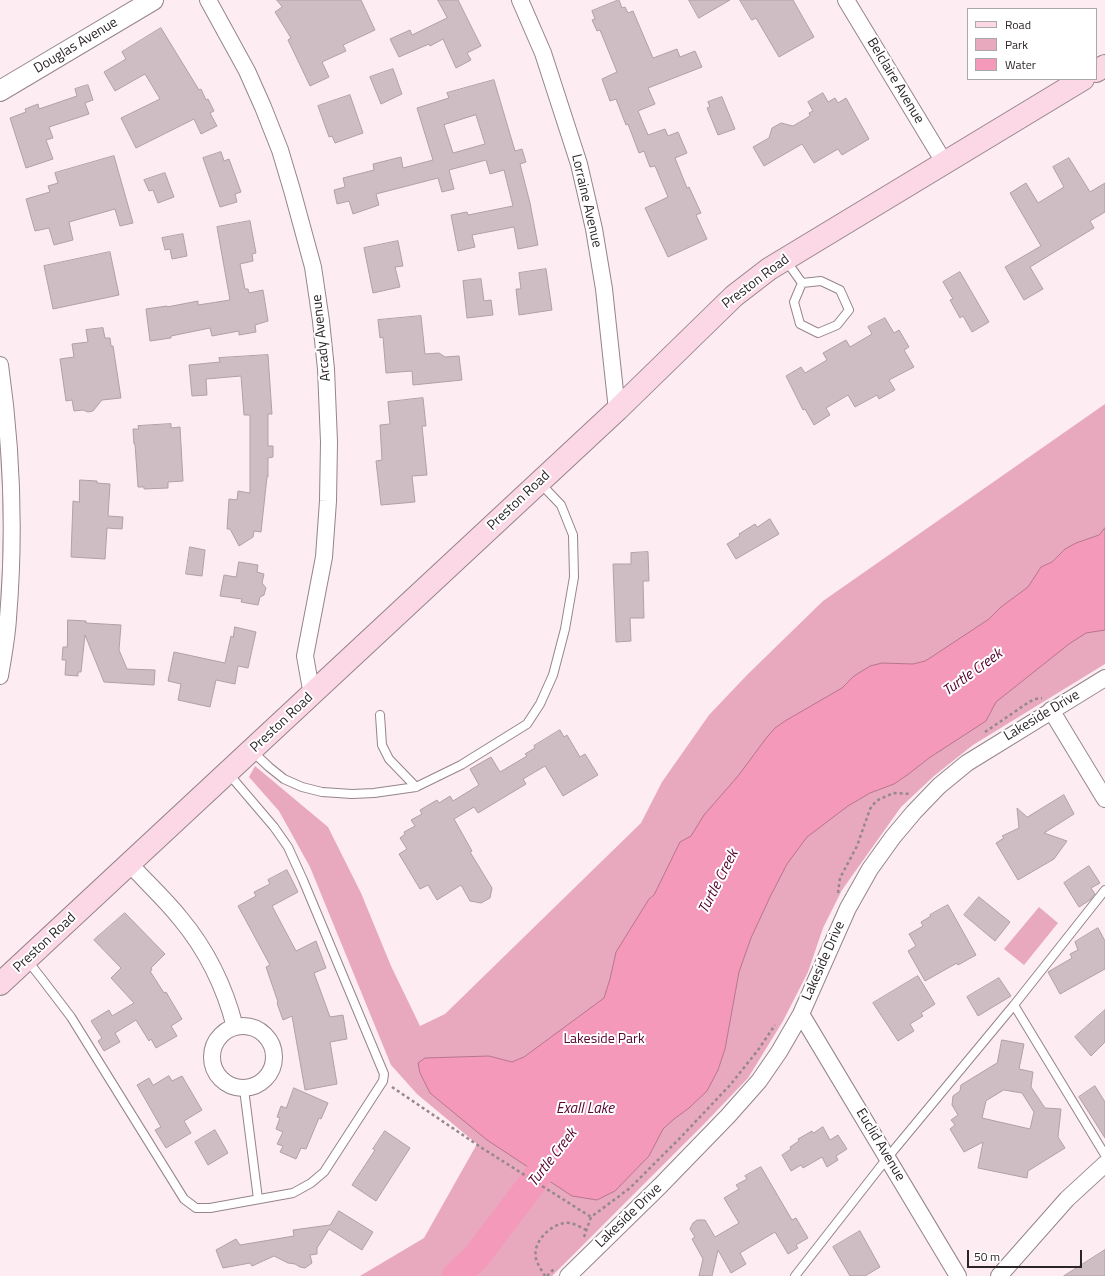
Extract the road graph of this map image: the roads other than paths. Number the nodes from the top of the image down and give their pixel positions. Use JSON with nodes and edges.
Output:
{"nodes":[{"id":1,"x":153,"y":0,"type":"edge"},
{"id":2,"x":208,"y":0,"type":"edge"},
{"id":3,"x":520,"y":0,"type":"edge"},
{"id":4,"x":846,"y":0,"type":"edge"},
{"id":5,"x":1081,"y":80,"type":"edge"},
{"id":6,"x":0,"y":91,"type":"edge"},
{"id":7,"x":944,"y":162,"type":"junction"},
{"id":8,"x":785,"y":258,"type":"junction"},
{"id":9,"x":802,"y":283,"type":"junction"},
{"id":10,"x":0,"y":365,"type":"edge"},
{"id":11,"x":617,"y":410,"type":"junction"},
{"id":12,"x":540,"y":482,"type":"junction"},
{"id":13,"x":0,"y":676,"type":"edge"},
{"id":14,"x":1105,"y":678,"type":"edge"},
{"id":15,"x":312,"y":695,"type":"junction"},
{"id":16,"x":1052,"y":710,"type":"junction"},
{"id":17,"x":380,"y":715,"type":"dead end"},
{"id":18,"x":252,"y":751,"type":"junction"},
{"id":19,"x":228,"y":773,"type":"junction"},
{"id":20,"x":416,"y":787,"type":"junction"},
{"id":21,"x":1105,"y":799,"type":"edge"},
{"id":22,"x":130,"y":864,"type":"junction"},
{"id":23,"x":1105,"y":890,"type":"edge"},
{"id":24,"x":26,"y":960,"type":"junction"},
{"id":25,"x":0,"y":984,"type":"edge"},
{"id":26,"x":1014,"y":1005,"type":"junction"},
{"id":27,"x":801,"y":1014,"type":"junction"},
{"id":28,"x":235,"y":1027,"type":"junction"},
{"id":29,"x":244,"y":1089,"type":"junction"},
{"id":30,"x":1105,"y":1155,"type":"edge"},
{"id":31,"x":888,"y":1158,"type":"junction"},
{"id":32,"x":1105,"y":1164,"type":"edge"},
{"id":33,"x":258,"y":1199,"type":"junction"},
{"id":34,"x":568,"y":1276,"type":"edge"},
{"id":35,"x":795,"y":1276,"type":"edge"},
{"id":36,"x":958,"y":1276,"type":"edge"},
{"id":37,"x":999,"y":1276,"type":"edge"}],
"edges":[{"from":1,"to":6,"type":"street","name":"Douglas Avenue"},
{"from":2,"to":15,"type":"street","name":"Arcady Avenue"},
{"from":3,"to":11,"type":"street","name":"Lorraine Avenue"},
{"from":4,"to":7,"type":"street","name":"Belclaire Avenue"},
{"from":5,"to":7,"type":"main road","name":"Preston Road"},
{"from":7,"to":8,"type":"main road","name":"Preston Road"},
{"from":8,"to":9,"type":"lane"},
{"from":8,"to":11,"type":"main road","name":"Preston Road"},
{"from":9,"to":9,"type":"lane"},
{"from":10,"to":13,"type":"street"},
{"from":11,"to":12,"type":"main road","name":"Preston Road"},
{"from":12,"to":15,"type":"main road","name":"Preston Road"},
{"from":12,"to":20,"type":"lane"},
{"from":14,"to":16,"type":"street","name":"Lakeside Drive"},
{"from":15,"to":18,"type":"main road","name":"Preston Road"},
{"from":16,"to":21,"type":"street"},
{"from":16,"to":27,"type":"street","name":"Lakeside Drive"},
{"from":17,"to":20,"type":"lane"},
{"from":18,"to":19,"type":"main road","name":"Preston Road"},
{"from":18,"to":20,"type":"lane"},
{"from":19,"to":22,"type":"main road","name":"Preston Road"},
{"from":19,"to":33,"type":"lane"},
{"from":22,"to":24,"type":"main road","name":"Preston Road"},
{"from":22,"to":28,"type":"street"},
{"from":23,"to":26,"type":"lane"},
{"from":24,"to":25,"type":"main road","name":"Preston Road"},
{"from":24,"to":33,"type":"lane"},
{"from":26,"to":30,"type":"lane"},
{"from":26,"to":31,"type":"lane"},
{"from":27,"to":31,"type":"street","name":"Euclid Avenue"},
{"from":27,"to":34,"type":"street","name":"Lakeside Drive"},
{"from":28,"to":29,"type":"street"},
{"from":28,"to":29,"type":"street"},
{"from":29,"to":33,"type":"lane"},
{"from":31,"to":35,"type":"lane"},
{"from":31,"to":36,"type":"street","name":"Euclid Avenue"},
{"from":32,"to":37,"type":"street"}]}
